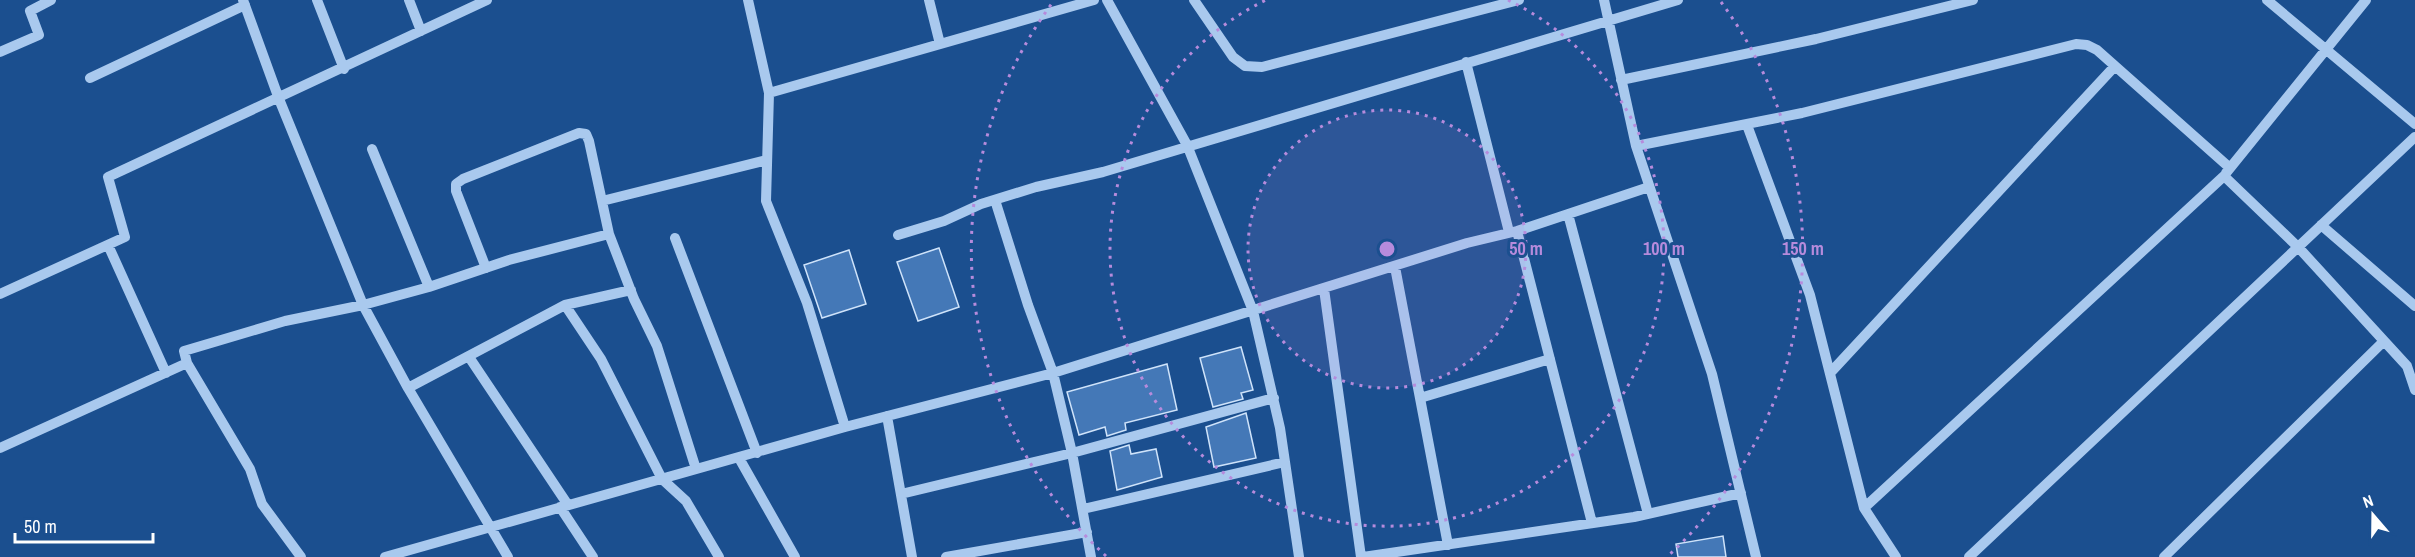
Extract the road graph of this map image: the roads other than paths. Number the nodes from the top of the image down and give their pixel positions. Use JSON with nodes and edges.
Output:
{"nodes":[{"id":1,"x":51,"y":0,"type":"edge"},
{"id":2,"x":317,"y":0,"type":"edge"},
{"id":3,"x":409,"y":0,"type":"edge"},
{"id":4,"x":487,"y":0,"type":"edge"},
{"id":5,"x":748,"y":0,"type":"edge"},
{"id":6,"x":929,"y":0,"type":"edge"},
{"id":7,"x":1094,"y":0,"type":"edge"},
{"id":8,"x":1107,"y":0,"type":"edge"},
{"id":9,"x":1194,"y":0,"type":"edge"},
{"id":10,"x":1519,"y":0,"type":"edge"},
{"id":11,"x":1604,"y":0,"type":"edge"},
{"id":12,"x":1678,"y":0,"type":"edge"},
{"id":13,"x":1973,"y":0,"type":"edge"},
{"id":14,"x":2267,"y":0,"type":"edge"},
{"id":15,"x":244,"y":2,"type":"edge"},
{"id":16,"x":2360,"y":2,"type":"edge"},
{"id":17,"x":1609,"y":21,"type":"junction"},
{"id":18,"x":421,"y":31,"type":"junction"},
{"id":19,"x":940,"y":44,"type":"junction"},
{"id":20,"x":2325,"y":48,"type":"junction"},
{"id":21,"x":0,"y":52,"type":"edge"},
{"id":22,"x":1466,"y":62,"type":"junction"},
{"id":23,"x":2115,"y":66,"type":"junction"},
{"id":24,"x":344,"y":69,"type":"junction"},
{"id":25,"x":90,"y":78,"type":"dead end"},
{"id":26,"x":1621,"y":80,"type":"junction"},
{"id":27,"x":769,"y":93,"type":"junction"},
{"id":28,"x":279,"y":99,"type":"junction"},
{"id":29,"x":2415,"y":124,"type":"edge"},
{"id":30,"x":1747,"y":125,"type":"junction"},
{"id":31,"x":2415,"y":137,"type":"edge"},
{"id":32,"x":1187,"y":145,"type":"junction"},
{"id":33,"x":1636,"y":147,"type":"junction"},
{"id":34,"x":372,"y":149,"type":"dead end"},
{"id":35,"x":767,"y":160,"type":"junction"},
{"id":36,"x":2227,"y":172,"type":"junction"},
{"id":37,"x":1649,"y":187,"type":"junction"},
{"id":38,"x":996,"y":200,"type":"junction"},
{"id":39,"x":602,"y":201,"type":"junction"},
{"id":40,"x":1568,"y":214,"type":"junction"},
{"id":41,"x":2321,"y":225,"type":"junction"},
{"id":42,"x":1513,"y":232,"type":"junction"},
{"id":43,"x":609,"y":234,"type":"junction"},
{"id":44,"x":898,"y":235,"type":"dead end"},
{"id":45,"x":675,"y":238,"type":"dead end"},
{"id":46,"x":108,"y":245,"type":"junction"},
{"id":47,"x":2298,"y":247,"type":"junction"},
{"id":48,"x":1395,"y":267,"type":"junction"},
{"id":49,"x":486,"y":268,"type":"junction"},
{"id":50,"x":429,"y":287,"type":"junction"},
{"id":51,"x":1324,"y":289,"type":"junction"},
{"id":52,"x":631,"y":290,"type":"junction"},
{"id":53,"x":0,"y":294,"type":"edge"},
{"id":54,"x":363,"y":305,"type":"junction"},
{"id":55,"x":565,"y":305,"type":"junction"},
{"id":56,"x":2415,"y":306,"type":"edge"},
{"id":57,"x":1254,"y":311,"type":"junction"},
{"id":58,"x":2384,"y":341,"type":"junction"},
{"id":59,"x":469,"y":357,"type":"junction"},
{"id":60,"x":1550,"y":359,"type":"junction"},
{"id":61,"x":187,"y":363,"type":"junction"},
{"id":62,"x":1831,"y":372,"type":"junction"},
{"id":63,"x":166,"y":373,"type":"junction"},
{"id":64,"x":1053,"y":373,"type":"junction"},
{"id":65,"x":408,"y":388,"type":"junction"},
{"id":66,"x":2415,"y":390,"type":"edge"},
{"id":67,"x":1274,"y":398,"type":"junction"},
{"id":68,"x":1420,"y":398,"type":"junction"},
{"id":69,"x":887,"y":416,"type":"junction"},
{"id":70,"x":845,"y":427,"type":"junction"},
{"id":71,"x":0,"y":448,"type":"edge"},
{"id":72,"x":758,"y":453,"type":"junction"},
{"id":73,"x":1072,"y":453,"type":"junction"},
{"id":74,"x":739,"y":458,"type":"junction"},
{"id":75,"x":1285,"y":462,"type":"junction"},
{"id":76,"x":696,"y":469,"type":"junction"},
{"id":77,"x":662,"y":479,"type":"junction"},
{"id":78,"x":1741,"y":493,"type":"junction"},
{"id":79,"x":901,"y":494,"type":"junction"},
{"id":80,"x":564,"y":506,"type":"junction"},
{"id":81,"x":1864,"y":508,"type":"junction"},
{"id":82,"x":1083,"y":509,"type":"junction"},
{"id":83,"x":1648,"y":514,"type":"junction"},
{"id":84,"x":1592,"y":523,"type":"junction"},
{"id":85,"x":489,"y":527,"type":"junction"},
{"id":86,"x":1087,"y":532,"type":"junction"},
{"id":87,"x":1448,"y":544,"type":"junction"},
{"id":88,"x":301,"y":557,"type":"edge"},
{"id":89,"x":385,"y":557,"type":"edge"},
{"id":90,"x":508,"y":557,"type":"edge"},
{"id":91,"x":592,"y":557,"type":"edge"},
{"id":92,"x":719,"y":557,"type":"edge"},
{"id":93,"x":795,"y":557,"type":"edge"},
{"id":94,"x":912,"y":557,"type":"edge"},
{"id":95,"x":946,"y":557,"type":"edge"},
{"id":96,"x":1091,"y":557,"type":"edge"},
{"id":97,"x":1299,"y":557,"type":"edge"},
{"id":98,"x":1362,"y":557,"type":"edge"},
{"id":99,"x":1756,"y":557,"type":"edge"},
{"id":100,"x":1896,"y":557,"type":"edge"},
{"id":101,"x":1969,"y":557,"type":"edge"},
{"id":102,"x":2164,"y":557,"type":"edge"}],
"edges":[{"from":1,"to":21,"type":"street"},
{"from":2,"to":24,"type":"street"},
{"from":3,"to":18,"type":"street"},
{"from":4,"to":18,"type":"street"},
{"from":5,"to":27,"type":"street"},
{"from":6,"to":19,"type":"street"},
{"from":7,"to":19,"type":"street"},
{"from":8,"to":32,"type":"street"},
{"from":9,"to":10,"type":"street"},
{"from":11,"to":17,"type":"street"},
{"from":12,"to":17,"type":"street"},
{"from":13,"to":26,"type":"street"},
{"from":14,"to":20,"type":"street"},
{"from":15,"to":25,"type":"street"},
{"from":15,"to":28,"type":"street"},
{"from":16,"to":20,"type":"street"},
{"from":17,"to":22,"type":"street"},
{"from":17,"to":26,"type":"street"},
{"from":18,"to":24,"type":"street"},
{"from":19,"to":27,"type":"street"},
{"from":20,"to":29,"type":"street"},
{"from":20,"to":36,"type":"street"},
{"from":22,"to":32,"type":"street"},
{"from":22,"to":42,"type":"street"},
{"from":23,"to":30,"type":"street"},
{"from":23,"to":36,"type":"street"},
{"from":23,"to":62,"type":"street"},
{"from":24,"to":28,"type":"street"},
{"from":26,"to":33,"type":"street"},
{"from":27,"to":35,"type":"street"},
{"from":28,"to":46,"type":"street"},
{"from":28,"to":54,"type":"street"},
{"from":30,"to":33,"type":"street"},
{"from":30,"to":62,"type":"street"},
{"from":31,"to":41,"type":"street"},
{"from":32,"to":38,"type":"street"},
{"from":32,"to":57,"type":"street"},
{"from":33,"to":37,"type":"street"},
{"from":34,"to":50,"type":"street"},
{"from":35,"to":39,"type":"street"},
{"from":35,"to":70,"type":"street"},
{"from":36,"to":47,"type":"street"},
{"from":36,"to":81,"type":"street"},
{"from":37,"to":40,"type":"street"},
{"from":37,"to":78,"type":"street"},
{"from":38,"to":44,"type":"street"},
{"from":38,"to":64,"type":"street"},
{"from":39,"to":43,"type":"street"},
{"from":39,"to":49,"type":"street"},
{"from":40,"to":42,"type":"street"},
{"from":40,"to":83,"type":"street"},
{"from":41,"to":47,"type":"street"},
{"from":41,"to":56,"type":"street"},
{"from":42,"to":48,"type":"street"},
{"from":42,"to":60,"type":"street"},
{"from":43,"to":49,"type":"street"},
{"from":43,"to":52,"type":"street"},
{"from":45,"to":72,"type":"street"},
{"from":46,"to":53,"type":"street"},
{"from":46,"to":63,"type":"street"},
{"from":47,"to":58,"type":"street"},
{"from":47,"to":101,"type":"street"},
{"from":48,"to":51,"type":"street"},
{"from":48,"to":68,"type":"street"},
{"from":49,"to":50,"type":"street"},
{"from":50,"to":54,"type":"street"},
{"from":51,"to":57,"type":"street"},
{"from":51,"to":98,"type":"street"},
{"from":52,"to":55,"type":"street"},
{"from":52,"to":76,"type":"street"},
{"from":54,"to":61,"type":"street"},
{"from":54,"to":65,"type":"street"},
{"from":55,"to":59,"type":"street"},
{"from":55,"to":77,"type":"street"},
{"from":57,"to":64,"type":"street"},
{"from":57,"to":67,"type":"street"},
{"from":58,"to":66,"type":"street"},
{"from":58,"to":102,"type":"street"},
{"from":59,"to":65,"type":"street"},
{"from":59,"to":80,"type":"street"},
{"from":60,"to":68,"type":"street"},
{"from":60,"to":84,"type":"street"},
{"from":61,"to":63,"type":"street"},
{"from":61,"to":88,"type":"street"},
{"from":62,"to":81,"type":"street"},
{"from":63,"to":71,"type":"street"},
{"from":64,"to":69,"type":"street"},
{"from":64,"to":73,"type":"street"},
{"from":65,"to":85,"type":"street"},
{"from":67,"to":73,"type":"street"},
{"from":67,"to":75,"type":"street"},
{"from":68,"to":87,"type":"street"},
{"from":69,"to":70,"type":"street"},
{"from":69,"to":79,"type":"street"},
{"from":70,"to":72,"type":"street"},
{"from":72,"to":74,"type":"street"},
{"from":73,"to":79,"type":"street"},
{"from":73,"to":82,"type":"street"},
{"from":74,"to":76,"type":"street"},
{"from":74,"to":93,"type":"street"},
{"from":75,"to":82,"type":"street"},
{"from":75,"to":97,"type":"street"},
{"from":76,"to":77,"type":"street"},
{"from":77,"to":80,"type":"street"},
{"from":77,"to":92,"type":"street"},
{"from":78,"to":83,"type":"street"},
{"from":78,"to":99,"type":"street"},
{"from":79,"to":94,"type":"street"},
{"from":80,"to":85,"type":"street"},
{"from":80,"to":91,"type":"street"},
{"from":81,"to":100,"type":"street"},
{"from":82,"to":86,"type":"street"},
{"from":83,"to":84,"type":"street"},
{"from":84,"to":87,"type":"street"},
{"from":85,"to":89,"type":"street"},
{"from":85,"to":90,"type":"street"},
{"from":86,"to":95,"type":"street"},
{"from":86,"to":96,"type":"street"},
{"from":87,"to":98,"type":"street"}]}
